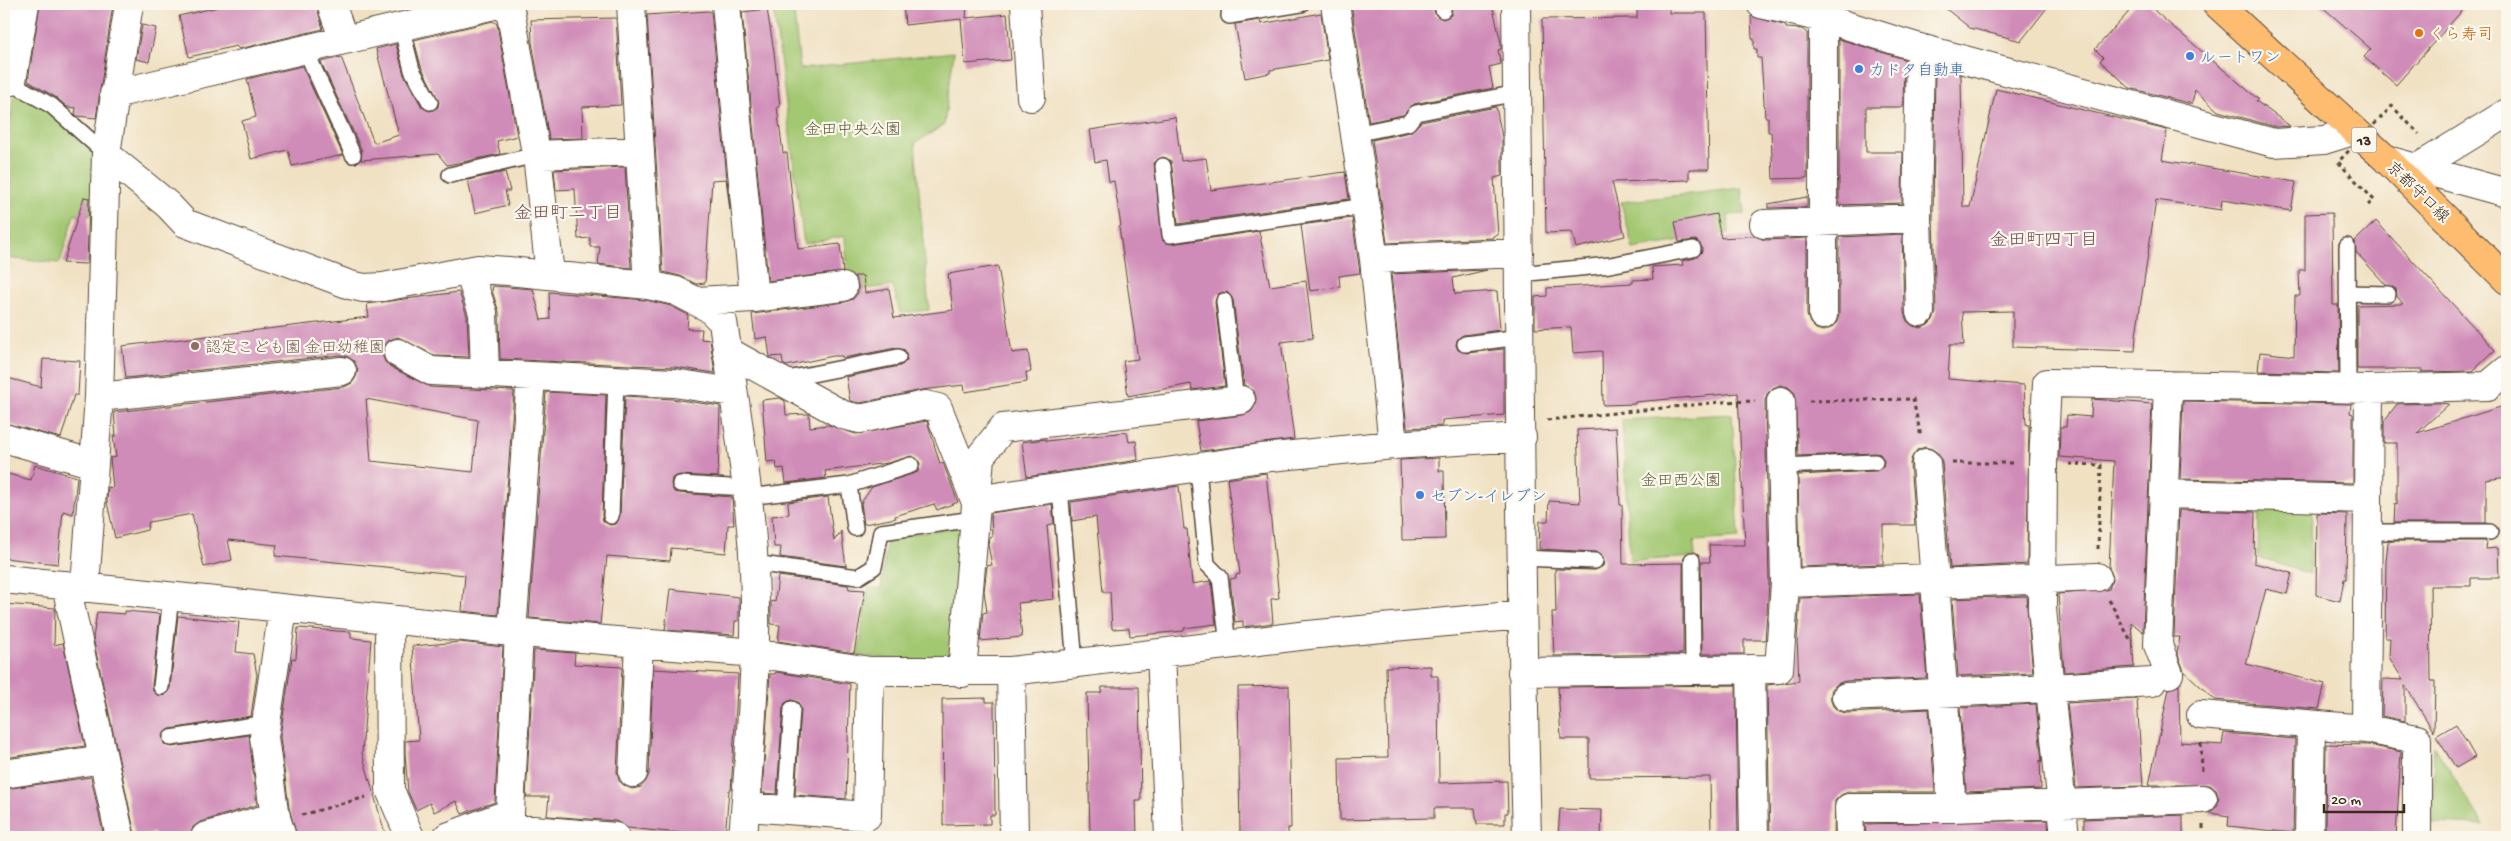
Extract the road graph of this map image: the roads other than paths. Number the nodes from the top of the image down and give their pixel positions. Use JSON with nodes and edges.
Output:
{"nodes":[{"id":1,"x":25,"y":4,"type":"edge"},
{"id":2,"x":129,"y":4,"type":"edge"},
{"id":3,"x":331,"y":4,"type":"edge"},
{"id":4,"x":499,"y":4,"type":"edge"},
{"id":5,"x":631,"y":4,"type":"edge"},
{"id":6,"x":726,"y":4,"type":"edge"},
{"id":7,"x":1025,"y":4,"type":"edge"},
{"id":8,"x":1230,"y":4,"type":"edge"},
{"id":9,"x":1301,"y":4,"type":"edge"},
{"id":10,"x":1335,"y":4,"type":"edge"},
{"id":11,"x":1516,"y":4,"type":"edge"},
{"id":12,"x":1761,"y":4,"type":"edge"},
{"id":13,"x":2217,"y":4,"type":"edge"},
{"id":14,"x":1823,"y":18,"type":"junction"},
{"id":15,"x":401,"y":26,"type":"junction"},
{"id":16,"x":344,"y":40,"type":"junction"},
{"id":17,"x":1920,"y":48,"type":"junction"},
{"id":18,"x":305,"y":49,"type":"junction"},
{"id":19,"x":8,"y":80,"type":"edge"},
{"id":20,"x":1517,"y":93,"type":"junction"},
{"id":21,"x":114,"y":94,"type":"junction"},
{"id":22,"x":1031,"y":97,"type":"dead end"},
{"id":23,"x":430,"y":102,"type":"dead end"},
{"id":24,"x":2507,"y":113,"type":"edge"},
{"id":25,"x":2354,"y":131,"type":"junction"},
{"id":26,"x":1355,"y":134,"type":"junction"},
{"id":27,"x":640,"y":152,"type":"junction"},
{"id":28,"x":106,"y":154,"type":"junction"},
{"id":29,"x":353,"y":155,"type":"dead end"},
{"id":30,"x":536,"y":155,"type":"junction"},
{"id":31,"x":2387,"y":160,"type":"junction"},
{"id":32,"x":1162,"y":166,"type":"dead end"},
{"id":33,"x":2416,"y":169,"type":"junction"},
{"id":34,"x":450,"y":175,"type":"dead end"},
{"id":35,"x":2507,"y":194,"type":"edge"},
{"id":36,"x":1366,"y":206,"type":"junction"},
{"id":37,"x":1917,"y":218,"type":"junction"},
{"id":38,"x":1824,"y":221,"type":"junction"},
{"id":39,"x":1764,"y":224,"type":"dead end"},
{"id":40,"x":2347,"y":246,"type":"dead end"},
{"id":41,"x":1693,"y":250,"type":"dead end"},
{"id":42,"x":1374,"y":259,"type":"junction"},
{"id":43,"x":1519,"y":263,"type":"junction"},
{"id":44,"x":469,"y":272,"type":"junction"},
{"id":45,"x":550,"y":275,"type":"junction"},
{"id":46,"x":2507,"y":280,"type":"edge"},
{"id":47,"x":648,"y":285,"type":"junction"},
{"id":48,"x":844,"y":287,"type":"dead end"},
{"id":49,"x":2347,"y":293,"type":"junction"},
{"id":50,"x":2388,"y":294,"type":"dead end"},
{"id":51,"x":754,"y":298,"type":"junction"},
{"id":52,"x":696,"y":301,"type":"junction"},
{"id":53,"x":1224,"y":301,"type":"dead end"},
{"id":54,"x":1920,"y":312,"type":"dead end"},
{"id":55,"x":1822,"y":315,"type":"dead end"},
{"id":56,"x":1520,"y":337,"type":"junction"},
{"id":57,"x":1465,"y":344,"type":"dead end"},
{"id":58,"x":728,"y":351,"type":"junction"},
{"id":59,"x":398,"y":353,"type":"dead end"},
{"id":60,"x":898,"y":357,"type":"dead end"},
{"id":61,"x":2507,"y":370,"type":"edge"},
{"id":62,"x":342,"y":371,"type":"dead end"},
{"id":63,"x":485,"y":373,"type":"junction"},
{"id":64,"x":530,"y":377,"type":"junction"},
{"id":65,"x":780,"y":380,"type":"junction"},
{"id":66,"x":616,"y":381,"type":"junction"},
{"id":67,"x":2168,"y":385,"type":"junction"},
{"id":68,"x":2358,"y":388,"type":"junction"},
{"id":69,"x":733,"y":392,"type":"junction"},
{"id":70,"x":99,"y":397,"type":"junction"},
{"id":71,"x":1238,"y":400,"type":"joint"},
{"id":72,"x":1781,"y":401,"type":"road end"},
{"id":73,"x":1522,"y":430,"type":"junction"},
{"id":74,"x":4,"y":438,"type":"edge"},
{"id":75,"x":1393,"y":445,"type":"junction"},
{"id":76,"x":1875,"y":462,"type":"dead end"},
{"id":77,"x":1926,"y":462,"type":"road end"},
{"id":78,"x":94,"y":464,"type":"junction"},
{"id":79,"x":911,"y":465,"type":"dead end"},
{"id":80,"x":1782,"y":466,"type":"junction"},
{"id":81,"x":1198,"y":468,"type":"junction"},
{"id":82,"x":680,"y":484,"type":"dead end"},
{"id":83,"x":849,"y":485,"type":"junction"},
{"id":84,"x":1060,"y":488,"type":"junction"},
{"id":85,"x":747,"y":493,"type":"junction"},
{"id":86,"x":2164,"y":494,"type":"junction"},
{"id":87,"x":2368,"y":500,"type":"junction"},
{"id":88,"x":974,"y":509,"type":"junction"},
{"id":89,"x":611,"y":516,"type":"dead end"},
{"id":90,"x":855,"y":528,"type":"dead end"},
{"id":91,"x":2368,"y":532,"type":"junction"},
{"id":92,"x":2490,"y":532,"type":"dead end"},
{"id":93,"x":1521,"y":558,"type":"junction"},
{"id":94,"x":1595,"y":560,"type":"dead end"},
{"id":95,"x":1692,"y":560,"type":"dead end"},
{"id":96,"x":753,"y":563,"type":"junction"},
{"id":97,"x":2097,"y":577,"type":"dead end"},
{"id":98,"x":4,"y":579,"type":"edge"},
{"id":99,"x":2043,"y":579,"type":"junction"},
{"id":100,"x":1935,"y":581,"type":"junction"},
{"id":101,"x":1785,"y":583,"type":"junction"},
{"id":102,"x":75,"y":585,"type":"junction"},
{"id":103,"x":171,"y":596,"type":"junction"},
{"id":104,"x":283,"y":609,"type":"junction"},
{"id":105,"x":1521,"y":615,"type":"junction"},
{"id":106,"x":389,"y":619,"type":"junction"},
{"id":107,"x":516,"y":632,"type":"junction"},
{"id":108,"x":639,"y":643,"type":"junction"},
{"id":109,"x":1228,"y":645,"type":"junction"},
{"id":110,"x":755,"y":653,"type":"junction"},
{"id":111,"x":1161,"y":653,"type":"junction"},
{"id":112,"x":1075,"y":664,"type":"junction"},
{"id":113,"x":1693,"y":669,"type":"junction"},
{"id":114,"x":1751,"y":669,"type":"junction"},
{"id":115,"x":870,"y":671,"type":"junction"},
{"id":116,"x":1011,"y":671,"type":"junction"},
{"id":117,"x":1522,"y":672,"type":"junction"},
{"id":118,"x":962,"y":673,"type":"junction"},
{"id":119,"x":161,"y":687,"type":"dead end"},
{"id":120,"x":2050,"y":688,"type":"junction"},
{"id":121,"x":1943,"y":693,"type":"junction"},
{"id":122,"x":1846,"y":697,"type":"dead end"},
{"id":123,"x":792,"y":709,"type":"dead end"},
{"id":124,"x":2201,"y":715,"type":"dead end"},
{"id":125,"x":266,"y":723,"type":"junction"},
{"id":126,"x":2311,"y":724,"type":"junction"},
{"id":127,"x":2366,"y":729,"type":"junction"},
{"id":128,"x":171,"y":738,"type":"dead end"},
{"id":129,"x":103,"y":759,"type":"junction"},
{"id":130,"x":633,"y":773,"type":"dead end"},
{"id":131,"x":4,"y":774,"type":"edge"},
{"id":132,"x":2203,"y":798,"type":"dead end"},
{"id":133,"x":2063,"y":805,"type":"junction"},
{"id":134,"x":746,"y":807,"type":"junction"},
{"id":135,"x":1952,"y":808,"type":"junction"},
{"id":136,"x":785,"y":810,"type":"junction"},
{"id":137,"x":510,"y":813,"type":"junction"},
{"id":138,"x":278,"y":825,"type":"edge"},
{"id":139,"x":867,"y":827,"type":"edge"},
{"id":140,"x":120,"y":837,"type":"edge"},
{"id":141,"x":204,"y":837,"type":"edge"},
{"id":142,"x":410,"y":837,"type":"edge"},
{"id":143,"x":447,"y":837,"type":"edge"},
{"id":144,"x":615,"y":837,"type":"edge"},
{"id":145,"x":743,"y":837,"type":"edge"},
{"id":146,"x":1014,"y":837,"type":"edge"},
{"id":147,"x":1169,"y":837,"type":"edge"},
{"id":148,"x":1527,"y":837,"type":"edge"},
{"id":149,"x":1754,"y":837,"type":"edge"},
{"id":150,"x":1850,"y":837,"type":"edge"},
{"id":151,"x":2065,"y":837,"type":"edge"},
{"id":152,"x":2309,"y":837,"type":"edge"},
{"id":153,"x":2417,"y":837,"type":"edge"}],
"edges":[{"from":1,"to":19,"type":"street"},
{"from":2,"to":21,"type":"street"},
{"from":3,"to":16,"type":"street"},
{"from":4,"to":15,"type":"street"},
{"from":4,"to":30,"type":"street"},
{"from":5,"to":27,"type":"street"},
{"from":6,"to":51,"type":"street"},
{"from":7,"to":22,"type":"street"},
{"from":8,"to":9,"type":"lane"},
{"from":10,"to":26,"type":"street"},
{"from":11,"to":20,"type":"street"},
{"from":12,"to":14,"type":"street"},
{"from":13,"to":25,"type":"main road","name":"京都守口線","number":"13"},
{"from":14,"to":17,"type":"street"},
{"from":14,"to":38,"type":"street"},
{"from":15,"to":16,"type":"street"},
{"from":15,"to":23,"type":"lane"},
{"from":16,"to":18,"type":"street"},
{"from":17,"to":25,"type":"street"},
{"from":17,"to":37,"type":"street"},
{"from":18,"to":21,"type":"street"},
{"from":18,"to":29,"type":"lane"},
{"from":19,"to":28,"type":"lane"},
{"from":20,"to":26,"type":"lane"},
{"from":20,"to":43,"type":"street"},
{"from":21,"to":28,"type":"street"},
{"from":24,"to":33,"type":"street"},
{"from":25,"to":31,"type":"main road","name":"京都守口線","number":"13"},
{"from":26,"to":36,"type":"street"},
{"from":27,"to":30,"type":"street"},
{"from":27,"to":47,"type":"street"},
{"from":28,"to":44,"type":"street"},
{"from":28,"to":70,"type":"street"},
{"from":30,"to":34,"type":"lane"},
{"from":30,"to":45,"type":"street"},
{"from":31,"to":33,"type":"street"},
{"from":31,"to":46,"type":"main road","name":"京都守口線","number":"13"},
{"from":32,"to":36,"type":"lane"},
{"from":33,"to":35,"type":"street"},
{"from":36,"to":42,"type":"street"},
{"from":37,"to":38,"type":"street"},
{"from":37,"to":54,"type":"street"},
{"from":38,"to":39,"type":"street"},
{"from":38,"to":55,"type":"street"},
{"from":40,"to":49,"type":"lane"},
{"from":41,"to":43,"type":"lane"},
{"from":42,"to":43,"type":"street"},
{"from":42,"to":75,"type":"street"},
{"from":43,"to":56,"type":"street"},
{"from":44,"to":45,"type":"street"},
{"from":44,"to":63,"type":"street"},
{"from":45,"to":47,"type":"street"},
{"from":47,"to":52,"type":"street"},
{"from":48,"to":51,"type":"street"},
{"from":49,"to":50,"type":"lane"},
{"from":49,"to":68,"type":"lane"},
{"from":51,"to":52,"type":"street"},
{"from":52,"to":58,"type":"street"},
{"from":53,"to":71,"type":"lane"},
{"from":56,"to":57,"type":"lane"},
{"from":56,"to":73,"type":"street"},
{"from":58,"to":65,"type":"street"},
{"from":58,"to":69,"type":"street"},
{"from":59,"to":63,"type":"street"},
{"from":60,"to":65,"type":"lane"},
{"from":61,"to":68,"type":"street"},
{"from":62,"to":70,"type":"street"},
{"from":63,"to":64,"type":"street"},
{"from":64,"to":66,"type":"street"},
{"from":64,"to":107,"type":"street"},
{"from":65,"to":88,"type":"street"},
{"from":66,"to":69,"type":"street"},
{"from":66,"to":89,"type":"lane"},
{"from":67,"to":68,"type":"street"},
{"from":67,"to":86,"type":"street"},
{"from":67,"to":99,"type":"street"},
{"from":68,"to":87,"type":"street"},
{"from":69,"to":85,"type":"street"},
{"from":70,"to":78,"type":"street"},
{"from":71,"to":88,"type":"street"},
{"from":72,"to":80,"type":"street"},
{"from":73,"to":75,"type":"street"},
{"from":73,"to":93,"type":"street"},
{"from":74,"to":78,"type":"street"},
{"from":75,"to":81,"type":"street"},
{"from":76,"to":80,"type":"lane"},
{"from":77,"to":100,"type":"street"},
{"from":78,"to":102,"type":"street"},
{"from":79,"to":83,"type":"lane"},
{"from":80,"to":101,"type":"street"},
{"from":81,"to":84,"type":"street"},
{"from":81,"to":109,"type":"lane"},
{"from":82,"to":85,"type":"lane"},
{"from":83,"to":85,"type":"lane"},
{"from":83,"to":90,"type":"lane"},
{"from":84,"to":88,"type":"street"},
{"from":84,"to":112,"type":"lane"},
{"from":85,"to":96,"type":"street"},
{"from":86,"to":87,"type":"street"},
{"from":86,"to":120,"type":"street"},
{"from":87,"to":91,"type":"street"},
{"from":88,"to":96,"type":"lane"},
{"from":88,"to":118,"type":"street"},
{"from":91,"to":92,"type":"lane"},
{"from":91,"to":127,"type":"street"},
{"from":93,"to":94,"type":"lane"},
{"from":93,"to":105,"type":"street"},
{"from":95,"to":113,"type":"lane"},
{"from":96,"to":110,"type":"street"},
{"from":97,"to":99,"type":"street"},
{"from":98,"to":102,"type":"street"},
{"from":99,"to":100,"type":"street"},
{"from":99,"to":120,"type":"street"},
{"from":100,"to":101,"type":"street"},
{"from":100,"to":121,"type":"street"},
{"from":101,"to":114,"type":"street"},
{"from":102,"to":103,"type":"street"},
{"from":102,"to":129,"type":"street"},
{"from":103,"to":104,"type":"street"},
{"from":103,"to":119,"type":"lane"},
{"from":104,"to":106,"type":"street"},
{"from":104,"to":125,"type":"street"},
{"from":105,"to":109,"type":"street"},
{"from":105,"to":117,"type":"street"},
{"from":106,"to":107,"type":"street"},
{"from":106,"to":142,"type":"street"},
{"from":107,"to":108,"type":"street"},
{"from":107,"to":137,"type":"street"},
{"from":108,"to":110,"type":"street"},
{"from":108,"to":130,"type":"street"},
{"from":109,"to":111,"type":"street"},
{"from":110,"to":115,"type":"street"},
{"from":110,"to":134,"type":"street"},
{"from":111,"to":112,"type":"street"},
{"from":111,"to":147,"type":"street"},
{"from":112,"to":116,"type":"street"},
{"from":113,"to":114,"type":"street"},
{"from":113,"to":117,"type":"street"},
{"from":114,"to":149,"type":"street"},
{"from":115,"to":118,"type":"street"},
{"from":115,"to":139,"type":"street"},
{"from":116,"to":118,"type":"street"},
{"from":116,"to":146,"type":"street"},
{"from":117,"to":148,"type":"street"},
{"from":120,"to":121,"type":"street"},
{"from":120,"to":133,"type":"street"},
{"from":121,"to":122,"type":"street"},
{"from":121,"to":135,"type":"street"},
{"from":123,"to":136,"type":"lane"},
{"from":124,"to":126,"type":"street"},
{"from":125,"to":128,"type":"lane"},
{"from":125,"to":138,"type":"street"},
{"from":126,"to":127,"type":"street"},
{"from":126,"to":152,"type":"street"},
{"from":127,"to":153,"type":"street"},
{"from":129,"to":131,"type":"street"},
{"from":129,"to":140,"type":"street"},
{"from":132,"to":133,"type":"street"},
{"from":133,"to":135,"type":"street"},
{"from":133,"to":151,"type":"street"},
{"from":134,"to":136,"type":"street"},
{"from":134,"to":145,"type":"street"},
{"from":135,"to":150,"type":"street"},
{"from":136,"to":139,"type":"street"},
{"from":137,"to":143,"type":"street"},
{"from":137,"to":144,"type":"street"},
{"from":138,"to":141,"type":"street"}]}
